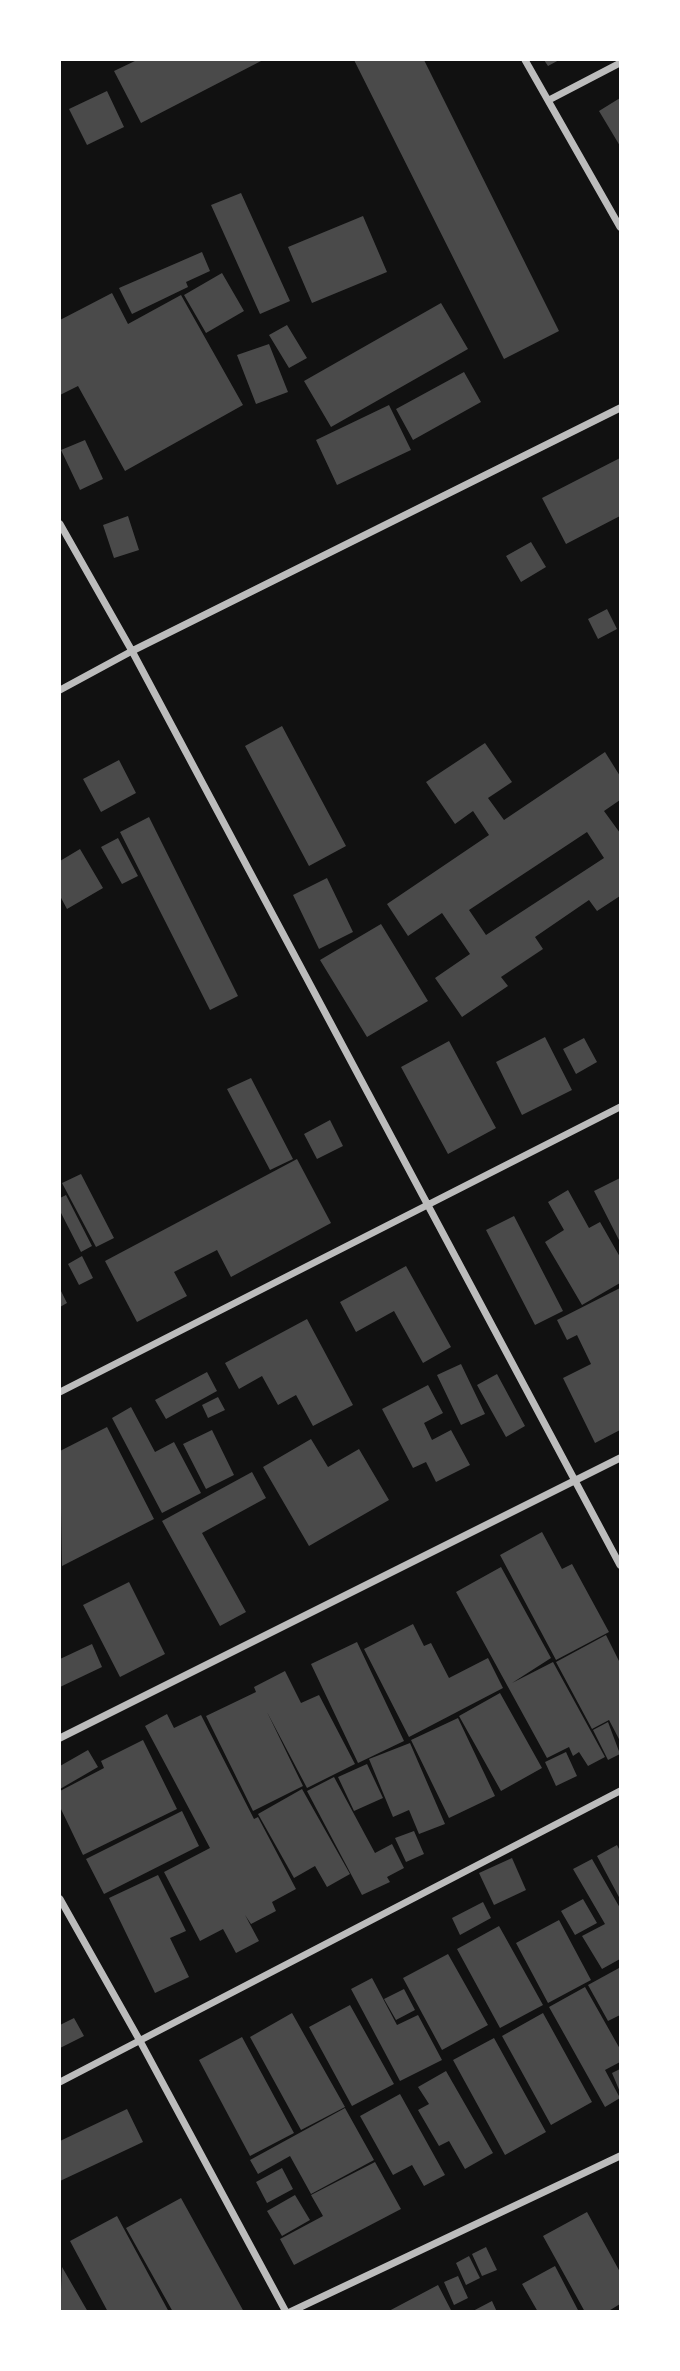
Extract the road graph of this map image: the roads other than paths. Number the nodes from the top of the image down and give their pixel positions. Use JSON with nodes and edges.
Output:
{"nodes":[{"id":1,"x":526,"y":60,"type":"edge"},
{"id":2,"x":621,"y":63,"type":"edge"},
{"id":3,"x":549,"y":100,"type":"junction"},
{"id":4,"x":621,"y":227,"type":"edge"},
{"id":5,"x":621,"y":408,"type":"edge"},
{"id":6,"x":60,"y":524,"type":"edge"},
{"id":7,"x":132,"y":651,"type":"junction"},
{"id":8,"x":60,"y":690,"type":"edge"},
{"id":9,"x":621,"y":1107,"type":"edge"},
{"id":10,"x":428,"y":1208,"type":"junction"},
{"id":11,"x":60,"y":1392,"type":"edge"},
{"id":12,"x":621,"y":1458,"type":"edge"},
{"id":13,"x":576,"y":1481,"type":"junction"},
{"id":14,"x":621,"y":1565,"type":"edge"},
{"id":15,"x":60,"y":1738,"type":"edge"},
{"id":16,"x":621,"y":1791,"type":"edge"},
{"id":17,"x":60,"y":1899,"type":"edge"},
{"id":18,"x":140,"y":2041,"type":"junction"},
{"id":19,"x":60,"y":2082,"type":"edge"},
{"id":20,"x":621,"y":2156,"type":"edge"},
{"id":21,"x":288,"y":2312,"type":"edge"}],
"edges":[{"from":1,"to":3,"type":"street"},
{"from":2,"to":3,"type":"street"},
{"from":3,"to":4,"type":"street"},
{"from":5,"to":7,"type":"street"},
{"from":6,"to":7,"type":"street"},
{"from":7,"to":8,"type":"street"},
{"from":7,"to":10,"type":"street"},
{"from":9,"to":10,"type":"street"},
{"from":10,"to":11,"type":"street"},
{"from":10,"to":13,"type":"street"},
{"from":12,"to":13,"type":"street"},
{"from":13,"to":14,"type":"street"},
{"from":13,"to":15,"type":"street"},
{"from":16,"to":18,"type":"street"},
{"from":17,"to":18,"type":"street"},
{"from":18,"to":19,"type":"street"},
{"from":18,"to":21,"type":"street"},
{"from":20,"to":21,"type":"street"}]}
